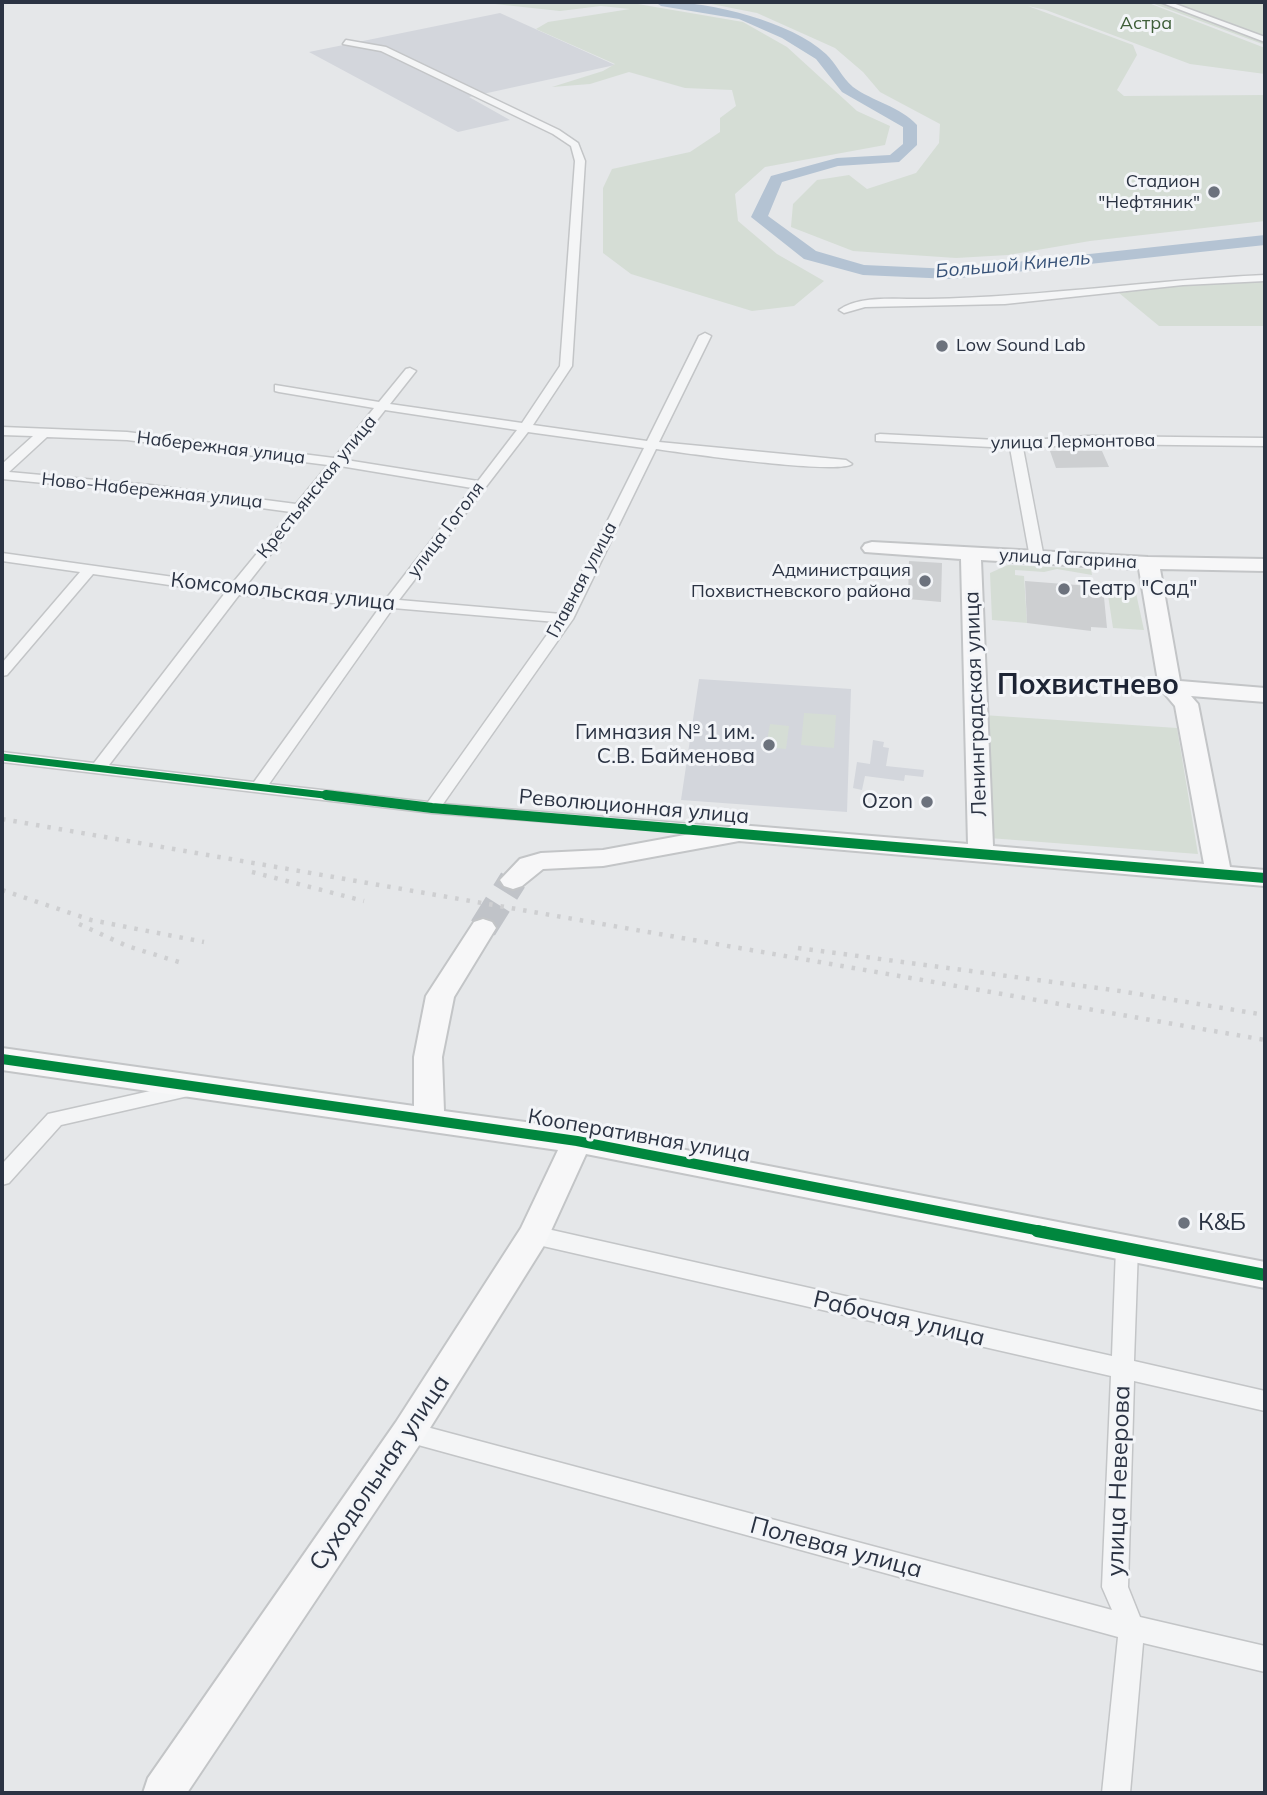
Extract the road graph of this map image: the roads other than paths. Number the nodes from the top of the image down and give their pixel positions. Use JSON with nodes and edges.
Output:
{"nodes":[{"id":1,"x":1164,"y":2,"type":"edge"},
{"id":2,"x":1265,"y":40,"type":"edge"},
{"id":3,"x":346,"y":42,"type":"dead end"},
{"id":4,"x":1265,"y":278,"type":"edge"},
{"id":5,"x":844,"y":310,"type":"dead end"},
{"id":6,"x":705,"y":336,"type":"dead end"},
{"id":7,"x":410,"y":371,"type":"dead end"},
{"id":8,"x":279,"y":388,"type":"dead end"},
{"id":9,"x":381,"y":407,"type":"junction"},
{"id":10,"x":525,"y":428,"type":"junction"},
{"id":11,"x":2,"y":431,"type":"edge"},
{"id":12,"x":44,"y":433,"type":"junction"},
{"id":13,"x":880,"y":438,"type":"dead end"},
{"id":14,"x":1265,"y":442,"type":"edge"},
{"id":15,"x":651,"y":445,"type":"junction"},
{"id":16,"x":1016,"y":445,"type":"junction"},
{"id":17,"x":336,"y":462,"type":"junction"},
{"id":18,"x":846,"y":464,"type":"dead end"},
{"id":19,"x":2,"y":473,"type":"edge"},
{"id":20,"x":480,"y":485,"type":"junction"},
{"id":21,"x":301,"y":509,"type":"junction"},
{"id":22,"x":872,"y":548,"type":"dead end"},
{"id":23,"x":971,"y":555,"type":"junction"},
{"id":24,"x":2,"y":557,"type":"edge"},
{"id":25,"x":1037,"y":558,"type":"junction"},
{"id":26,"x":1148,"y":563,"type":"junction"},
{"id":27,"x":1265,"y":565,"type":"edge"},
{"id":28,"x":89,"y":570,"type":"junction"},
{"id":29,"x":235,"y":590,"type":"junction"},
{"id":30,"x":389,"y":604,"type":"junction"},
{"id":31,"x":566,"y":619,"type":"junction"},
{"id":32,"x":2,"y":672,"type":"edge"},
{"id":33,"x":1170,"y":687,"type":"junction"},
{"id":34,"x":1265,"y":695,"type":"edge"},
{"id":35,"x":2,"y":757,"type":"edge"},
{"id":36,"x":97,"y":770,"type":"junction"},
{"id":37,"x":257,"y":789,"type":"junction"},
{"id":38,"x":432,"y":808,"type":"junction"},
{"id":39,"x":739,"y":833,"type":"junction"},
{"id":40,"x":981,"y":854,"type":"junction"},
{"id":41,"x":1219,"y":874,"type":"junction"},
{"id":42,"x":1265,"y":878,"type":"edge"},
{"id":43,"x":513,"y":880,"type":"tunnel mouth"},
{"id":44,"x":484,"y":928,"type":"tunnel mouth"},
{"id":45,"x":2,"y":1059,"type":"edge"},
{"id":46,"x":197,"y":1087,"type":"junction"},
{"id":47,"x":429,"y":1118,"type":"junction"},
{"id":48,"x":577,"y":1141,"type":"junction"},
{"id":49,"x":2,"y":1177,"type":"edge"},
{"id":50,"x":534,"y":1235,"type":"junction"},
{"id":51,"x":1128,"y":1248,"type":"junction"},
{"id":52,"x":1265,"y":1275,"type":"edge"},
{"id":53,"x":1122,"y":1370,"type":"junction"},
{"id":54,"x":1265,"y":1401,"type":"edge"},
{"id":55,"x":408,"y":1433,"type":"junction"},
{"id":56,"x":1132,"y":1628,"type":"junction"},
{"id":57,"x":1265,"y":1659,"type":"edge"},
{"id":58,"x":163,"y":1793,"type":"edge"},
{"id":59,"x":1116,"y":1793,"type":"edge"}],
"edges":[{"from":1,"to":2,"type":"street"},
{"from":3,"to":10,"type":"street","name":"улица Гоголя"},
{"from":4,"to":5,"type":"street"},
{"from":6,"to":15,"type":"street","name":"Главная улица"},
{"from":7,"to":9,"type":"street","name":"Крестьянская улица"},
{"from":8,"to":9,"type":"street"},
{"from":9,"to":10,"type":"street"},
{"from":9,"to":17,"type":"street","name":"Крестьянская улица"},
{"from":10,"to":15,"type":"street"},
{"from":10,"to":20,"type":"street","name":"улица Гоголя"},
{"from":11,"to":12,"type":"street","name":"Набережная улица"},
{"from":12,"to":17,"type":"street","name":"Набережная улица"},
{"from":12,"to":19,"type":"street"},
{"from":13,"to":16,"type":"street","name":"улица Лермонтова"},
{"from":14,"to":16,"type":"street","name":"улица Лермонтова"},
{"from":15,"to":18,"type":"street"},
{"from":15,"to":31,"type":"street","name":"Главная улица"},
{"from":16,"to":25,"type":"street"},
{"from":17,"to":20,"type":"street","name":"Набережная улица"},
{"from":17,"to":21,"type":"street","name":"Крестьянская улица"},
{"from":19,"to":21,"type":"street","name":"Ново-Набережная улица"},
{"from":20,"to":30,"type":"street","name":"улица Гоголя"},
{"from":21,"to":29,"type":"street","name":"Крестьянская улица"},
{"from":22,"to":23,"type":"street","name":"улица Гагарина"},
{"from":23,"to":25,"type":"street","name":"улица Гагарина"},
{"from":23,"to":40,"type":"street","name":"Ленинградская улица"},
{"from":24,"to":28,"type":"street","name":"Комсомольская улица"},
{"from":25,"to":26,"type":"street","name":"улица Гагарина"},
{"from":26,"to":27,"type":"street","name":"улица Гагарина"},
{"from":26,"to":33,"type":"street"},
{"from":28,"to":29,"type":"street","name":"Комсомольская улица"},
{"from":28,"to":32,"type":"street"},
{"from":29,"to":30,"type":"street","name":"Комсомольская улица"},
{"from":29,"to":36,"type":"street","name":"Крестьянская улица"},
{"from":30,"to":31,"type":"street","name":"Комсомольская улица"},
{"from":30,"to":37,"type":"street","name":"улица Гоголя"},
{"from":31,"to":38,"type":"street","name":"Главная улица"},
{"from":33,"to":34,"type":"street"},
{"from":33,"to":41,"type":"street"},
{"from":35,"to":36,"type":"street","name":"Революционная улица"},
{"from":36,"to":37,"type":"street","name":"Революционная улица"},
{"from":37,"to":38,"type":"street","name":"Революционная улица"},
{"from":38,"to":39,"type":"street","name":"Революционная улица"},
{"from":39,"to":40,"type":"street","name":"Революционная улица"},
{"from":39,"to":43,"type":"street"},
{"from":40,"to":41,"type":"street","name":"Революционная улица"},
{"from":41,"to":42,"type":"street","name":"Революционная улица"},
{"from":44,"to":47,"type":"street"},
{"from":45,"to":46,"type":"street","name":"Кооперативная улица"},
{"from":46,"to":47,"type":"street","name":"Кооперативная улица"},
{"from":46,"to":49,"type":"street"},
{"from":47,"to":48,"type":"street","name":"Кооперативная улица"},
{"from":48,"to":50,"type":"street","name":"Суходольная улица"},
{"from":48,"to":51,"type":"street","name":"Кооперативная улица"},
{"from":50,"to":53,"type":"street","name":"Рабочая улица"},
{"from":50,"to":55,"type":"street","name":"Суходольная улица"},
{"from":51,"to":52,"type":"street","name":"Кооперативная улица"},
{"from":51,"to":53,"type":"street","name":"улица Неверова"},
{"from":53,"to":54,"type":"street","name":"Рабочая улица"},
{"from":53,"to":56,"type":"street","name":"улица Неверова"},
{"from":55,"to":56,"type":"street","name":"Полевая улица"},
{"from":55,"to":58,"type":"street","name":"Суходольная улица"},
{"from":56,"to":57,"type":"street","name":"Полевая улица"},
{"from":56,"to":59,"type":"street","name":"улица Неверова"}]}
